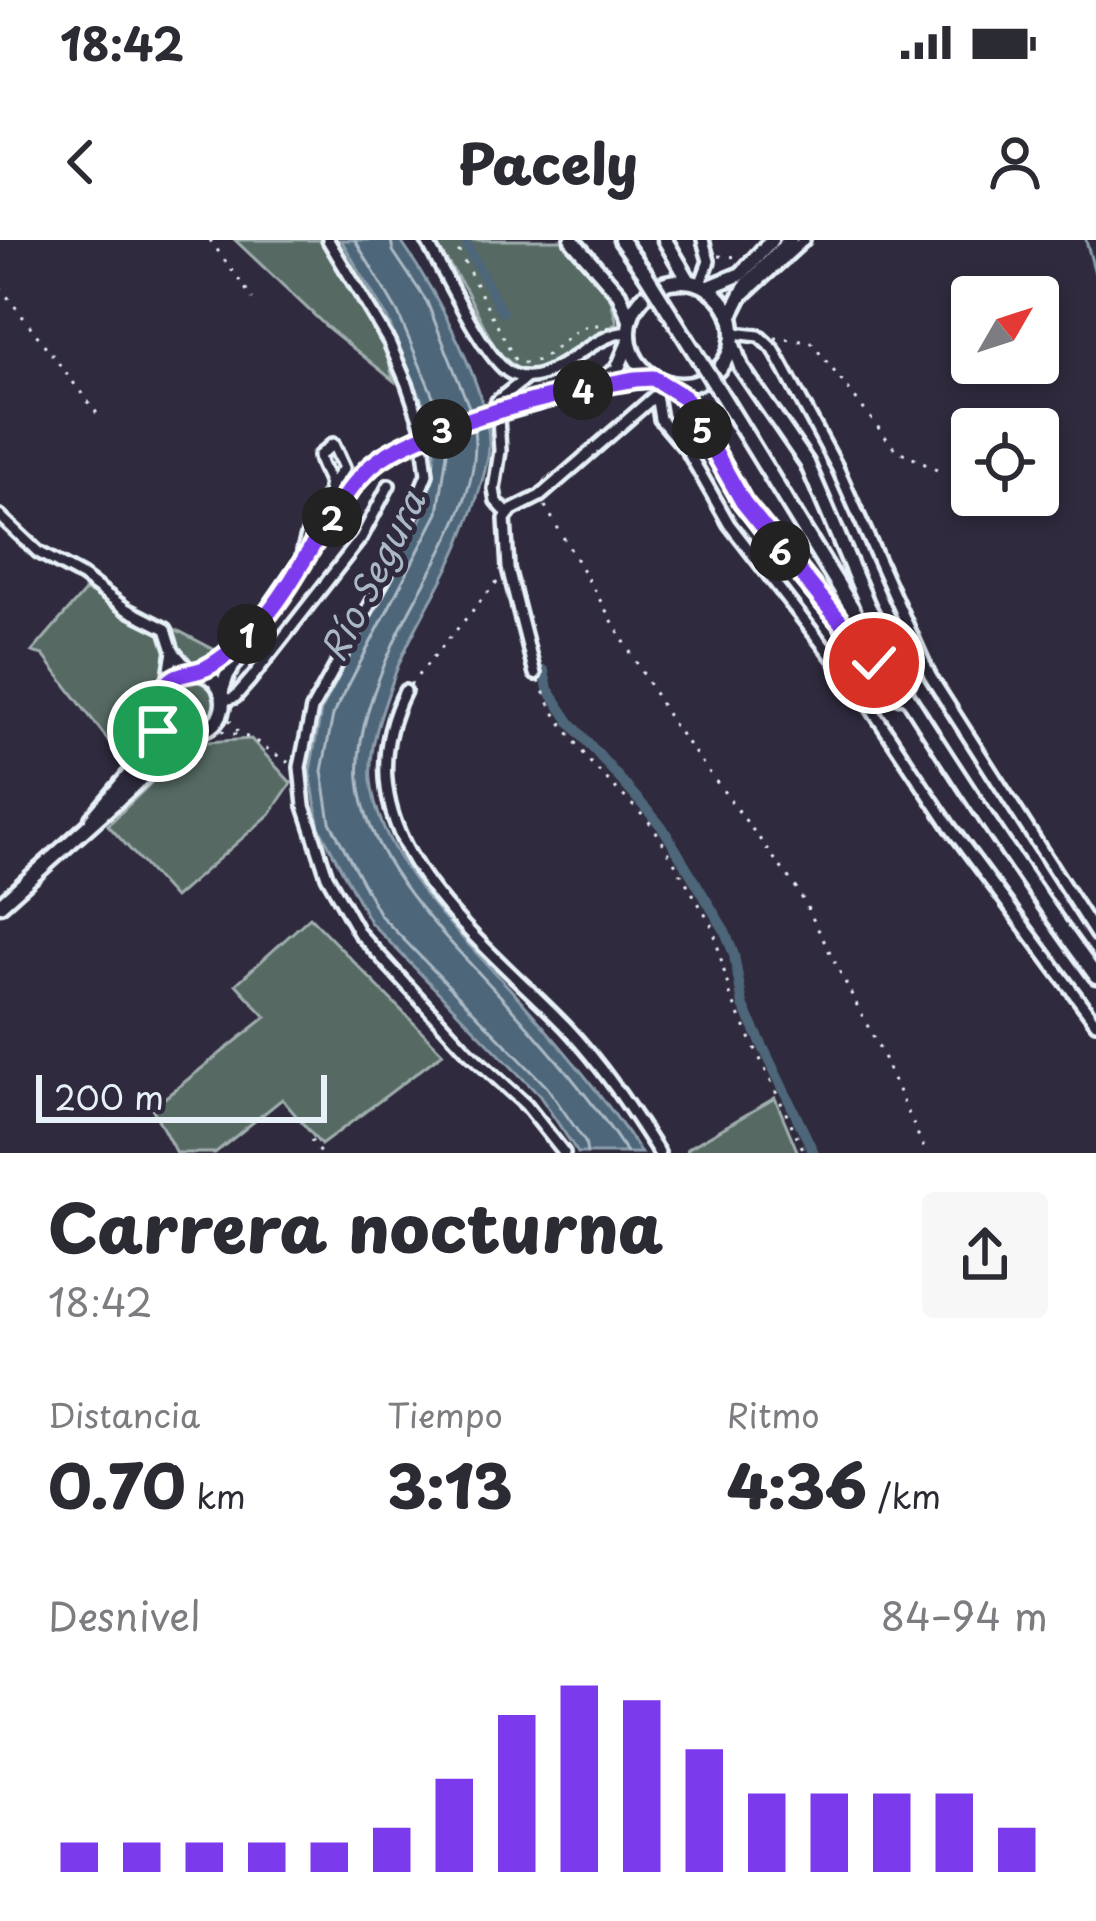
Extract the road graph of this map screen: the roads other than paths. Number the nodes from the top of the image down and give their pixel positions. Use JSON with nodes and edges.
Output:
{"nodes":[{"id":1,"x":328,"y":240,"type":"edge"},
{"id":2,"x":426,"y":240,"type":"edge"},
{"id":3,"x":572,"y":240,"type":"edge"},
{"id":4,"x":621,"y":240,"type":"edge"},
{"id":5,"x":665,"y":240,"type":"edge"},
{"id":6,"x":703,"y":240,"type":"edge"},
{"id":7,"x":772,"y":240,"type":"edge"},
{"id":8,"x":790,"y":240,"type":"edge"},
{"id":9,"x":804,"y":240,"type":"edge"},
{"id":10,"x":699,"y":285,"type":"junction"},
{"id":11,"x":736,"y":302,"type":"junction"},
{"id":12,"x":730,"y":316,"type":"junction"},
{"id":13,"x":626,"y":332,"type":"junction"},
{"id":14,"x":733,"y":338,"type":"junction"},
{"id":15,"x":525,"y":379,"type":"junction"},
{"id":16,"x":659,"y":385,"type":"junction"},
{"id":17,"x":592,"y":387,"type":"junction"},
{"id":18,"x":389,"y":485,"type":"dead end"},
{"id":19,"x":329,"y":488,"type":"dead end"},
{"id":20,"x":508,"y":514,"type":"junction"},
{"id":21,"x":0,"y":516,"type":"edge"},
{"id":22,"x":301,"y":564,"type":"junction"},
{"id":23,"x":261,"y":621,"type":"junction"},
{"id":24,"x":173,"y":651,"type":"junction"},
{"id":25,"x":193,"y":672,"type":"junction"},
{"id":26,"x":535,"y":674,"type":"road end"},
{"id":27,"x":169,"y":683,"type":"junction"},
{"id":28,"x":405,"y":692,"type":"road end"},
{"id":29,"x":222,"y":701,"type":"junction"},
{"id":30,"x":165,"y":715,"type":"junction"},
{"id":31,"x":192,"y":733,"type":"junction"},
{"id":32,"x":947,"y":759,"type":"junction"},
{"id":33,"x":88,"y":825,"type":"junction"},
{"id":34,"x":0,"y":905,"type":"edge"},
{"id":35,"x":1096,"y":935,"type":"edge"},
{"id":36,"x":1096,"y":976,"type":"edge"},
{"id":37,"x":1096,"y":1023,"type":"edge"},
{"id":38,"x":564,"y":1153,"type":"edge"},
{"id":39,"x":659,"y":1153,"type":"edge"}],
"edges":[{"from":1,"to":38,"type":"street"},
{"from":2,"to":15,"type":"street"},
{"from":3,"to":13,"type":"main road"},
{"from":4,"to":32,"type":"main road","bridge":true},
{"from":5,"to":10,"type":"main road"},
{"from":6,"to":10,"type":"street"},
{"from":7,"to":10,"type":"main road"},
{"from":8,"to":11,"type":"main road"},
{"from":9,"to":11,"type":"street"},
{"from":10,"to":12,"type":"main road"},
{"from":10,"to":13,"type":"main road"},
{"from":11,"to":12,"type":"main road"},
{"from":12,"to":14,"type":"main road"},
{"from":13,"to":15,"type":"street"},
{"from":13,"to":16,"type":"main road"},
{"from":13,"to":17,"type":"main road"},
{"from":14,"to":16,"type":"main road"},
{"from":14,"to":32,"type":"main road"},
{"from":14,"to":35,"type":"street"},
{"from":15,"to":20,"type":"street"},
{"from":16,"to":17,"type":"main road"},
{"from":16,"to":20,"type":"street"},
{"from":16,"to":32,"type":"main road"},
{"from":16,"to":37,"type":"street"},
{"from":17,"to":22,"type":"main road","bridge":true},
{"from":18,"to":29,"type":"street"},
{"from":19,"to":22,"type":"street"},
{"from":20,"to":26,"type":"street"},
{"from":21,"to":24,"type":"street"},
{"from":22,"to":23,"type":"main road"},
{"from":23,"to":25,"type":"main road"},
{"from":23,"to":29,"type":"main road"},
{"from":24,"to":25,"type":"street"},
{"from":24,"to":27,"type":"street"},
{"from":25,"to":27,"type":"main road"},
{"from":25,"to":29,"type":"main road"},
{"from":27,"to":30,"type":"main road"},
{"from":28,"to":39,"type":"street"},
{"from":29,"to":31,"type":"main road"},
{"from":30,"to":31,"type":"main road"},
{"from":30,"to":33,"type":"main road"},
{"from":31,"to":33,"type":"main road"},
{"from":32,"to":36,"type":"main road"},
{"from":33,"to":34,"type":"main road"}]}
